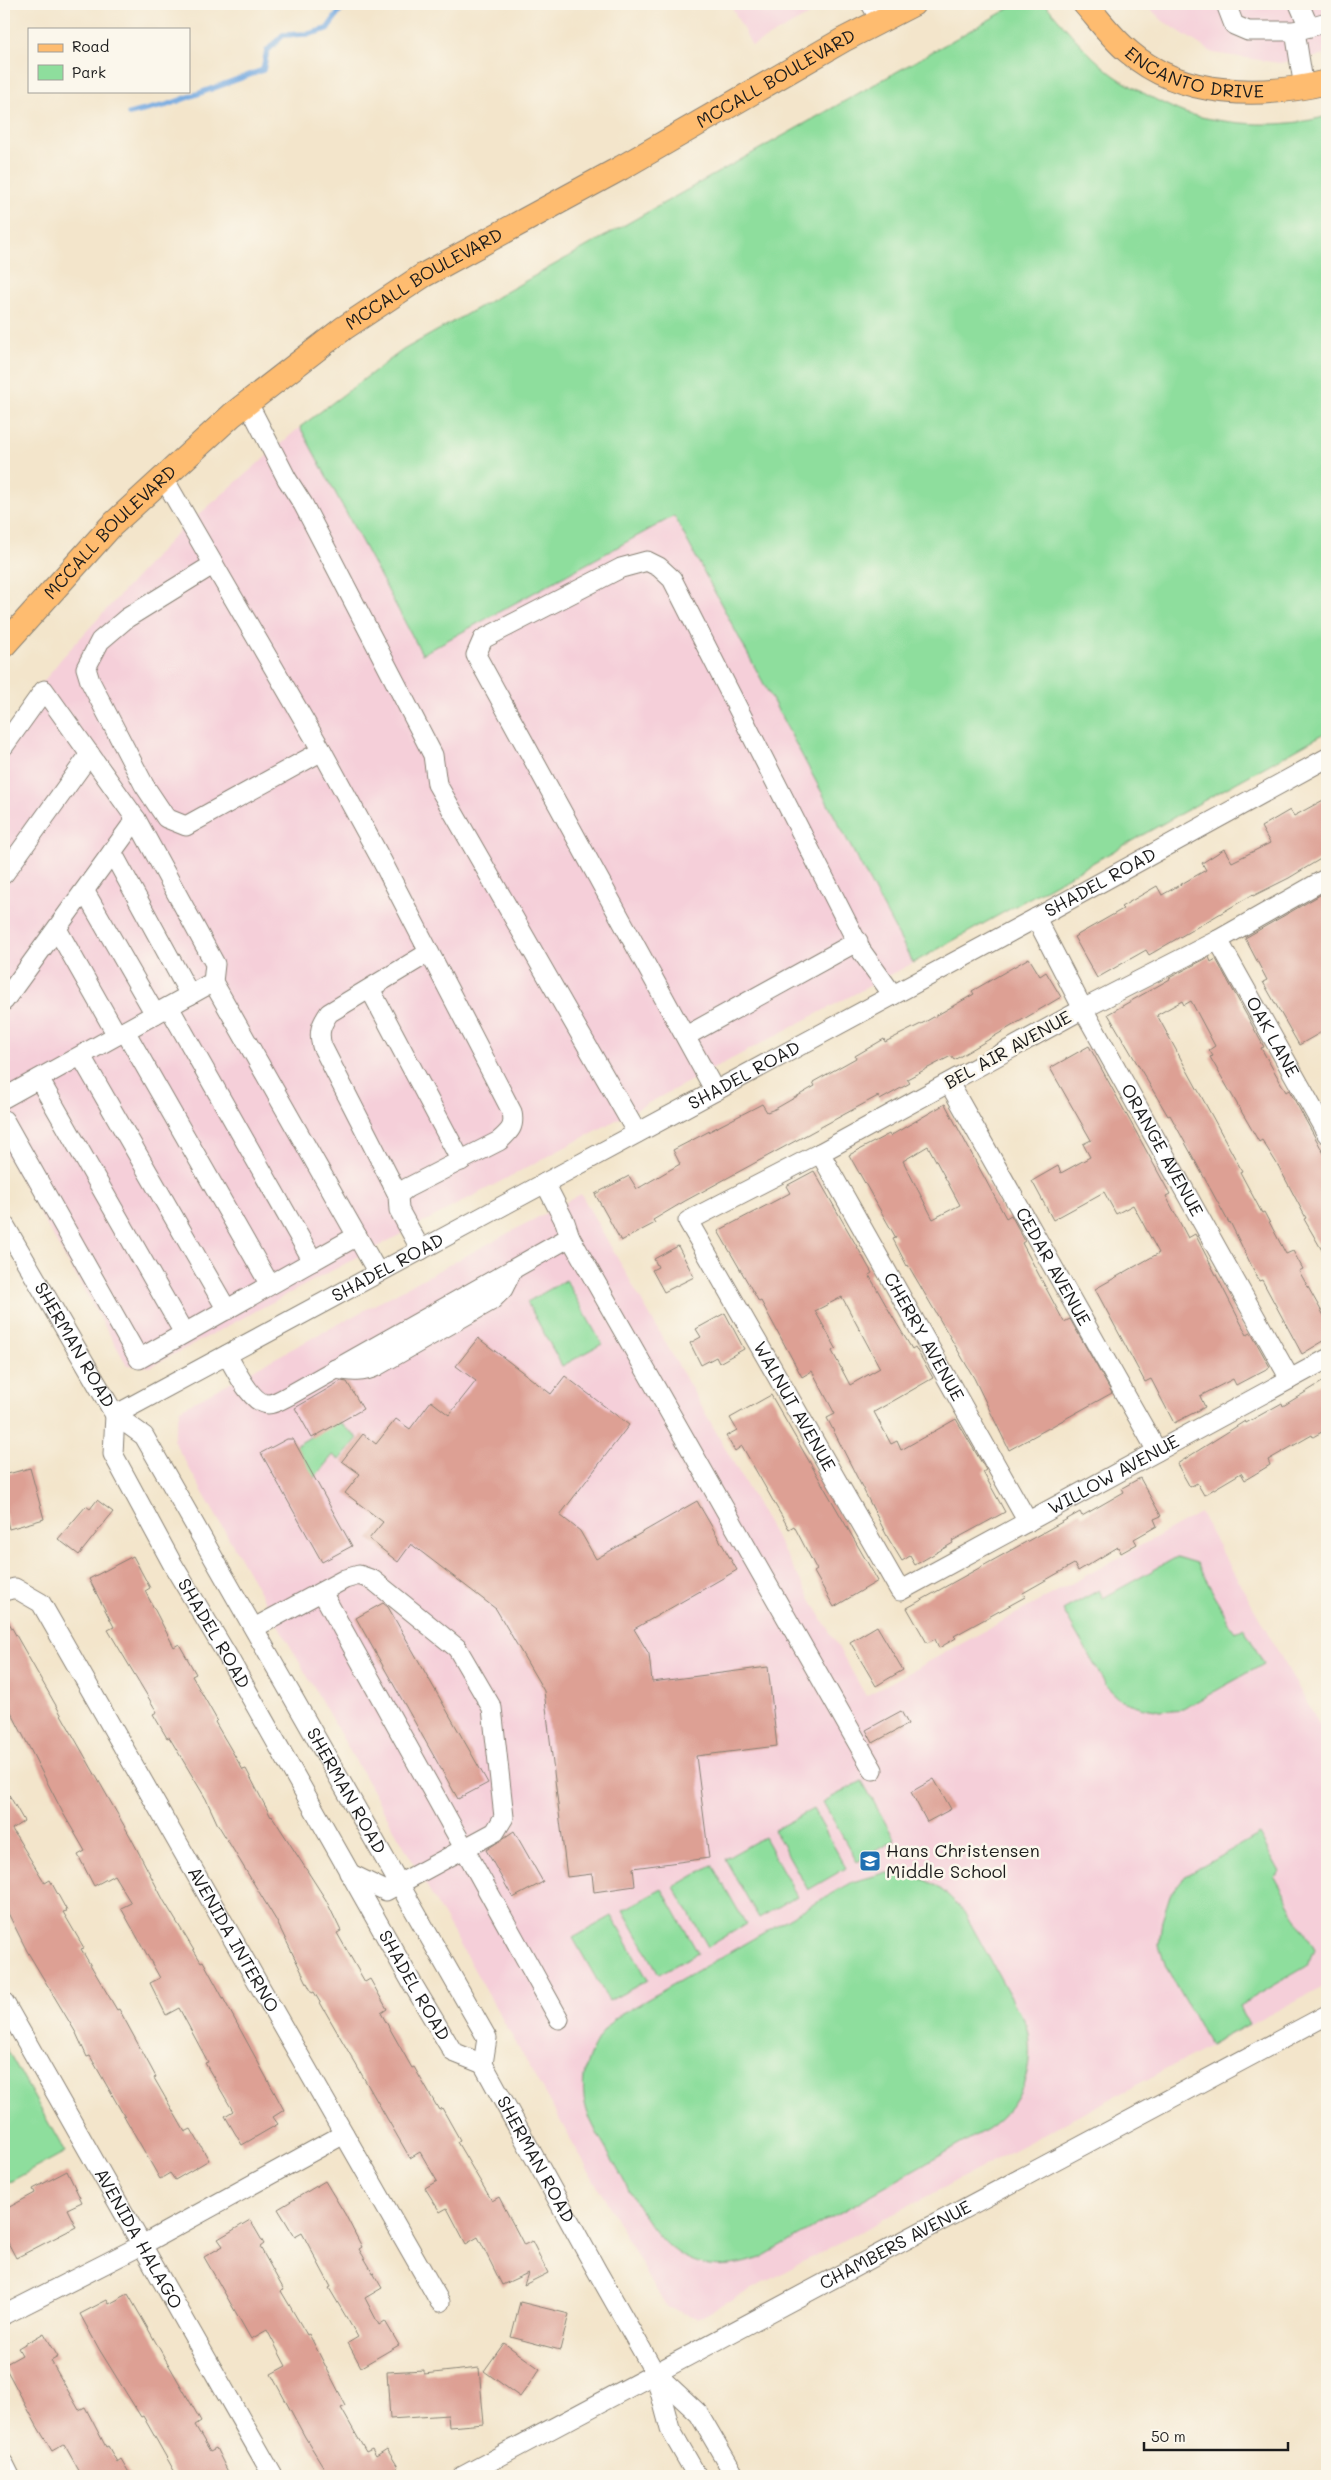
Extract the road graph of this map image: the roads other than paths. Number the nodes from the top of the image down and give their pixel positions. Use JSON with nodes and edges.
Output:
{"nodes":[{"id":1,"x":912,"y":4,"type":"edge"},
{"id":2,"x":1085,"y":4,"type":"edge"},
{"id":3,"x":1300,"y":4,"type":"edge"},
{"id":4,"x":1233,"y":6,"type":"edge"},
{"id":5,"x":876,"y":12,"type":"edge"},
{"id":6,"x":1327,"y":22,"type":"edge"},
{"id":7,"x":1302,"y":29,"type":"junction"},
{"id":8,"x":1327,"y":82,"type":"edge"},
{"id":9,"x":1304,"y":88,"type":"junction"},
{"id":10,"x":248,"y":403,"type":"junction"},
{"id":11,"x":164,"y":477,"type":"junction"},
{"id":12,"x":214,"y":564,"type":"junction"},
{"id":13,"x":4,"y":645,"type":"edge"},
{"id":14,"x":4,"y":746,"type":"edge"},
{"id":15,"x":322,"y":751,"type":"junction"},
{"id":16,"x":90,"y":754,"type":"junction"},
{"id":17,"x":1327,"y":758,"type":"edge"},
{"id":18,"x":136,"y":819,"type":"junction"},
{"id":19,"x":112,"y":852,"type":"junction"},
{"id":20,"x":4,"y":874,"type":"edge"},
{"id":21,"x":1327,"y":878,"type":"edge"},
{"id":22,"x":85,"y":892,"type":"junction"},
{"id":23,"x":1036,"y":918,"type":"junction"},
{"id":24,"x":57,"y":929,"type":"junction"},
{"id":25,"x":1218,"y":940,"type":"junction"},
{"id":26,"x":858,"y":941,"type":"junction"},
{"id":27,"x":428,"y":953,"type":"junction"},
{"id":28,"x":213,"y":982,"type":"junction"},
{"id":29,"x":370,"y":989,"type":"junction"},
{"id":30,"x":190,"y":995,"type":"junction"},
{"id":31,"x":893,"y":995,"type":"junction"},
{"id":32,"x":4,"y":1001,"type":"edge"},
{"id":33,"x":1083,"y":1009,"type":"junction"},
{"id":34,"x":162,"y":1010,"type":"junction"},
{"id":35,"x":121,"y":1033,"type":"junction"},
{"id":36,"x":686,"y":1036,"type":"junction"},
{"id":37,"x":81,"y":1056,"type":"junction"},
{"id":38,"x":39,"y":1078,"type":"junction"},
{"id":39,"x":949,"y":1083,"type":"junction"},
{"id":40,"x":715,"y":1091,"type":"junction"},
{"id":41,"x":4,"y":1098,"type":"edge"},
{"id":42,"x":4,"y":1120,"type":"edge"},
{"id":43,"x":637,"y":1133,"type":"junction"},
{"id":44,"x":1327,"y":1134,"type":"edge"},
{"id":45,"x":820,"y":1153,"type":"junction"},
{"id":46,"x":461,"y":1161,"type":"junction"},
{"id":47,"x":545,"y":1183,"type":"junction"},
{"id":48,"x":398,"y":1195,"type":"junction"},
{"id":49,"x":688,"y":1221,"type":"joint"},
{"id":50,"x":4,"y":1224,"type":"edge"},
{"id":51,"x":357,"y":1236,"type":"junction"},
{"id":52,"x":570,"y":1237,"type":"junction"},
{"id":53,"x":421,"y":1250,"type":"junction"},
{"id":54,"x":313,"y":1261,"type":"junction"},
{"id":55,"x":378,"y":1273,"type":"junction"},
{"id":56,"x":270,"y":1285,"type":"junction"},
{"id":57,"x":227,"y":1310,"type":"junction"},
{"id":58,"x":184,"y":1334,"type":"junction"},
{"id":59,"x":227,"y":1355,"type":"junction"},
{"id":60,"x":1327,"y":1359,"type":"edge"},
{"id":61,"x":1290,"y":1379,"type":"junction"},
{"id":62,"x":115,"y":1415,"type":"junction"},
{"id":63,"x":1157,"y":1451,"type":"junction"},
{"id":64,"x":1028,"y":1522,"type":"junction"},
{"id":65,"x":9,"y":1590,"type":"edge"},
{"id":66,"x":900,"y":1590,"type":"joint"},
{"id":67,"x":322,"y":1592,"type":"junction"},
{"id":68,"x":254,"y":1628,"type":"junction"},
{"id":69,"x":873,"y":1770,"type":"dead end"},
{"id":70,"x":465,"y":1848,"type":"junction"},
{"id":71,"x":349,"y":1873,"type":"junction"},
{"id":72,"x":400,"y":1885,"type":"junction"},
{"id":73,"x":4,"y":2002,"type":"edge"},
{"id":74,"x":1327,"y":2016,"type":"edge"},
{"id":75,"x":559,"y":2020,"type":"dead end"},
{"id":76,"x":483,"y":2064,"type":"junction"},
{"id":77,"x":344,"y":2134,"type":"junction"},
{"id":78,"x":142,"y":2246,"type":"junction"},
{"id":79,"x":440,"y":2302,"type":"dead end"},
{"id":80,"x":4,"y":2315,"type":"edge"},
{"id":81,"x":655,"y":2373,"type":"junction"},
{"id":82,"x":4,"y":2464,"type":"edge"},
{"id":83,"x":10,"y":2476,"type":"edge"},
{"id":84,"x":273,"y":2476,"type":"edge"},
{"id":85,"x":463,"y":2476,"type":"edge"},
{"id":86,"x":697,"y":2476,"type":"edge"},
{"id":87,"x":735,"y":2476,"type":"edge"}],
"edges":[{"from":1,"to":5,"type":"main road","name":"MCCALL BOULEVARD"},
{"from":2,"to":9,"type":"main road","name":"ENCANTO DRIVE"},
{"from":3,"to":7,"type":"street"},
{"from":4,"to":7,"type":"street"},
{"from":5,"to":10,"type":"main road","name":"MCCALL BOULEVARD"},
{"from":6,"to":7,"type":"street"},
{"from":7,"to":9,"type":"street"},
{"from":8,"to":9,"type":"main road","name":"ENCANTO DRIVE"},
{"from":10,"to":11,"type":"main road","name":"MCCALL BOULEVARD"},
{"from":10,"to":43,"type":"street"},
{"from":11,"to":12,"type":"street"},
{"from":11,"to":13,"type":"main road","name":"MCCALL BOULEVARD"},
{"from":12,"to":15,"type":"street"},
{"from":12,"to":15,"type":"street"},
{"from":14,"to":16,"type":"street"},
{"from":15,"to":27,"type":"street"},
{"from":16,"to":18,"type":"street"},
{"from":16,"to":20,"type":"street"},
{"from":17,"to":23,"type":"street","name":"SHADEL ROAD"},
{"from":18,"to":19,"type":"street"},
{"from":18,"to":28,"type":"street"},
{"from":19,"to":22,"type":"street"},
{"from":19,"to":30,"type":"street"},
{"from":21,"to":25,"type":"street","name":"BEL AIR AVENUE"},
{"from":22,"to":24,"type":"street"},
{"from":22,"to":34,"type":"street"},
{"from":23,"to":31,"type":"street","name":"SHADEL ROAD"},
{"from":23,"to":33,"type":"street","name":"ORANGE AVENUE"},
{"from":24,"to":32,"type":"street"},
{"from":24,"to":35,"type":"street"},
{"from":25,"to":33,"type":"street","name":"BEL AIR AVENUE"},
{"from":25,"to":44,"type":"street","name":"OAK LANE"},
{"from":26,"to":31,"type":"street"},
{"from":26,"to":36,"type":"street"},
{"from":26,"to":36,"type":"street"},
{"from":27,"to":29,"type":"street"},
{"from":27,"to":46,"type":"street"},
{"from":28,"to":30,"type":"street"},
{"from":28,"to":51,"type":"street"},
{"from":29,"to":46,"type":"street"},
{"from":29,"to":48,"type":"street"},
{"from":30,"to":34,"type":"street"},
{"from":31,"to":40,"type":"street","name":"SHADEL ROAD"},
{"from":33,"to":39,"type":"street","name":"BEL AIR AVENUE"},
{"from":33,"to":61,"type":"street","name":"ORANGE AVENUE"},
{"from":34,"to":35,"type":"street"},
{"from":34,"to":54,"type":"street"},
{"from":35,"to":37,"type":"street"},
{"from":35,"to":56,"type":"street"},
{"from":36,"to":40,"type":"street"},
{"from":37,"to":38,"type":"street"},
{"from":37,"to":57,"type":"street"},
{"from":38,"to":41,"type":"street"},
{"from":38,"to":58,"type":"street"},
{"from":39,"to":45,"type":"street","name":"BEL AIR AVENUE"},
{"from":39,"to":63,"type":"street","name":"CEDAR AVENUE"},
{"from":40,"to":43,"type":"street","name":"SHADEL ROAD"},
{"from":42,"to":58,"type":"street"},
{"from":43,"to":47,"type":"street","name":"SHADEL ROAD"},
{"from":45,"to":49,"type":"street","name":"BEL AIR AVENUE"},
{"from":45,"to":64,"type":"street","name":"CHERRY AVENUE"},
{"from":46,"to":48,"type":"street"},
{"from":47,"to":52,"type":"street"},
{"from":47,"to":53,"type":"street","name":"SHADEL ROAD"},
{"from":48,"to":53,"type":"street"},
{"from":49,"to":66,"type":"street","name":"WALNUT AVENUE"},
{"from":50,"to":62,"type":"street","name":"SHERMAN ROAD"},
{"from":51,"to":54,"type":"street"},
{"from":51,"to":55,"type":"street"},
{"from":52,"to":59,"type":"street"},
{"from":52,"to":69,"type":"street"},
{"from":53,"to":55,"type":"street","name":"SHADEL ROAD"},
{"from":54,"to":56,"type":"street"},
{"from":55,"to":59,"type":"street","name":"SHADEL ROAD"},
{"from":56,"to":57,"type":"street"},
{"from":57,"to":58,"type":"street"},
{"from":59,"to":62,"type":"street","name":"SHADEL ROAD"},
{"from":60,"to":61,"type":"street","name":"WILLOW AVENUE"},
{"from":61,"to":63,"type":"street","name":"WILLOW AVENUE"},
{"from":62,"to":68,"type":"street","name":"SHERMAN ROAD"},
{"from":62,"to":71,"type":"street","name":"SHADEL ROAD"},
{"from":63,"to":64,"type":"street","name":"WILLOW AVENUE"},
{"from":64,"to":66,"type":"street","name":"WILLOW AVENUE"},
{"from":65,"to":77,"type":"street","name":"AVENIDA INTERNO"},
{"from":67,"to":68,"type":"street"},
{"from":67,"to":70,"type":"street"},
{"from":67,"to":70,"type":"street"},
{"from":68,"to":72,"type":"street","name":"SHERMAN ROAD"},
{"from":70,"to":72,"type":"street"},
{"from":70,"to":75,"type":"street"},
{"from":71,"to":72,"type":"street"},
{"from":71,"to":76,"type":"street","name":"SHADEL ROAD"},
{"from":72,"to":76,"type":"street","name":"SHERMAN ROAD"},
{"from":73,"to":78,"type":"street","name":"AVENIDA HALAGO"},
{"from":74,"to":81,"type":"street","name":"CHAMBERS AVENUE"},
{"from":76,"to":81,"type":"street","name":"SHERMAN ROAD"},
{"from":77,"to":78,"type":"street"},
{"from":77,"to":79,"type":"street","name":"AVENIDA INTERNO"},
{"from":78,"to":80,"type":"street"},
{"from":78,"to":84,"type":"street","name":"AVENIDA HALAGO"},
{"from":81,"to":85,"type":"street","name":"CHAMBERS AVENUE"},
{"from":81,"to":86,"type":"street","name":"SHERMAN ROAD"},
{"from":81,"to":87,"type":"street","name":"SHERMAN ROAD"},
{"from":82,"to":83,"type":"street"}]}
